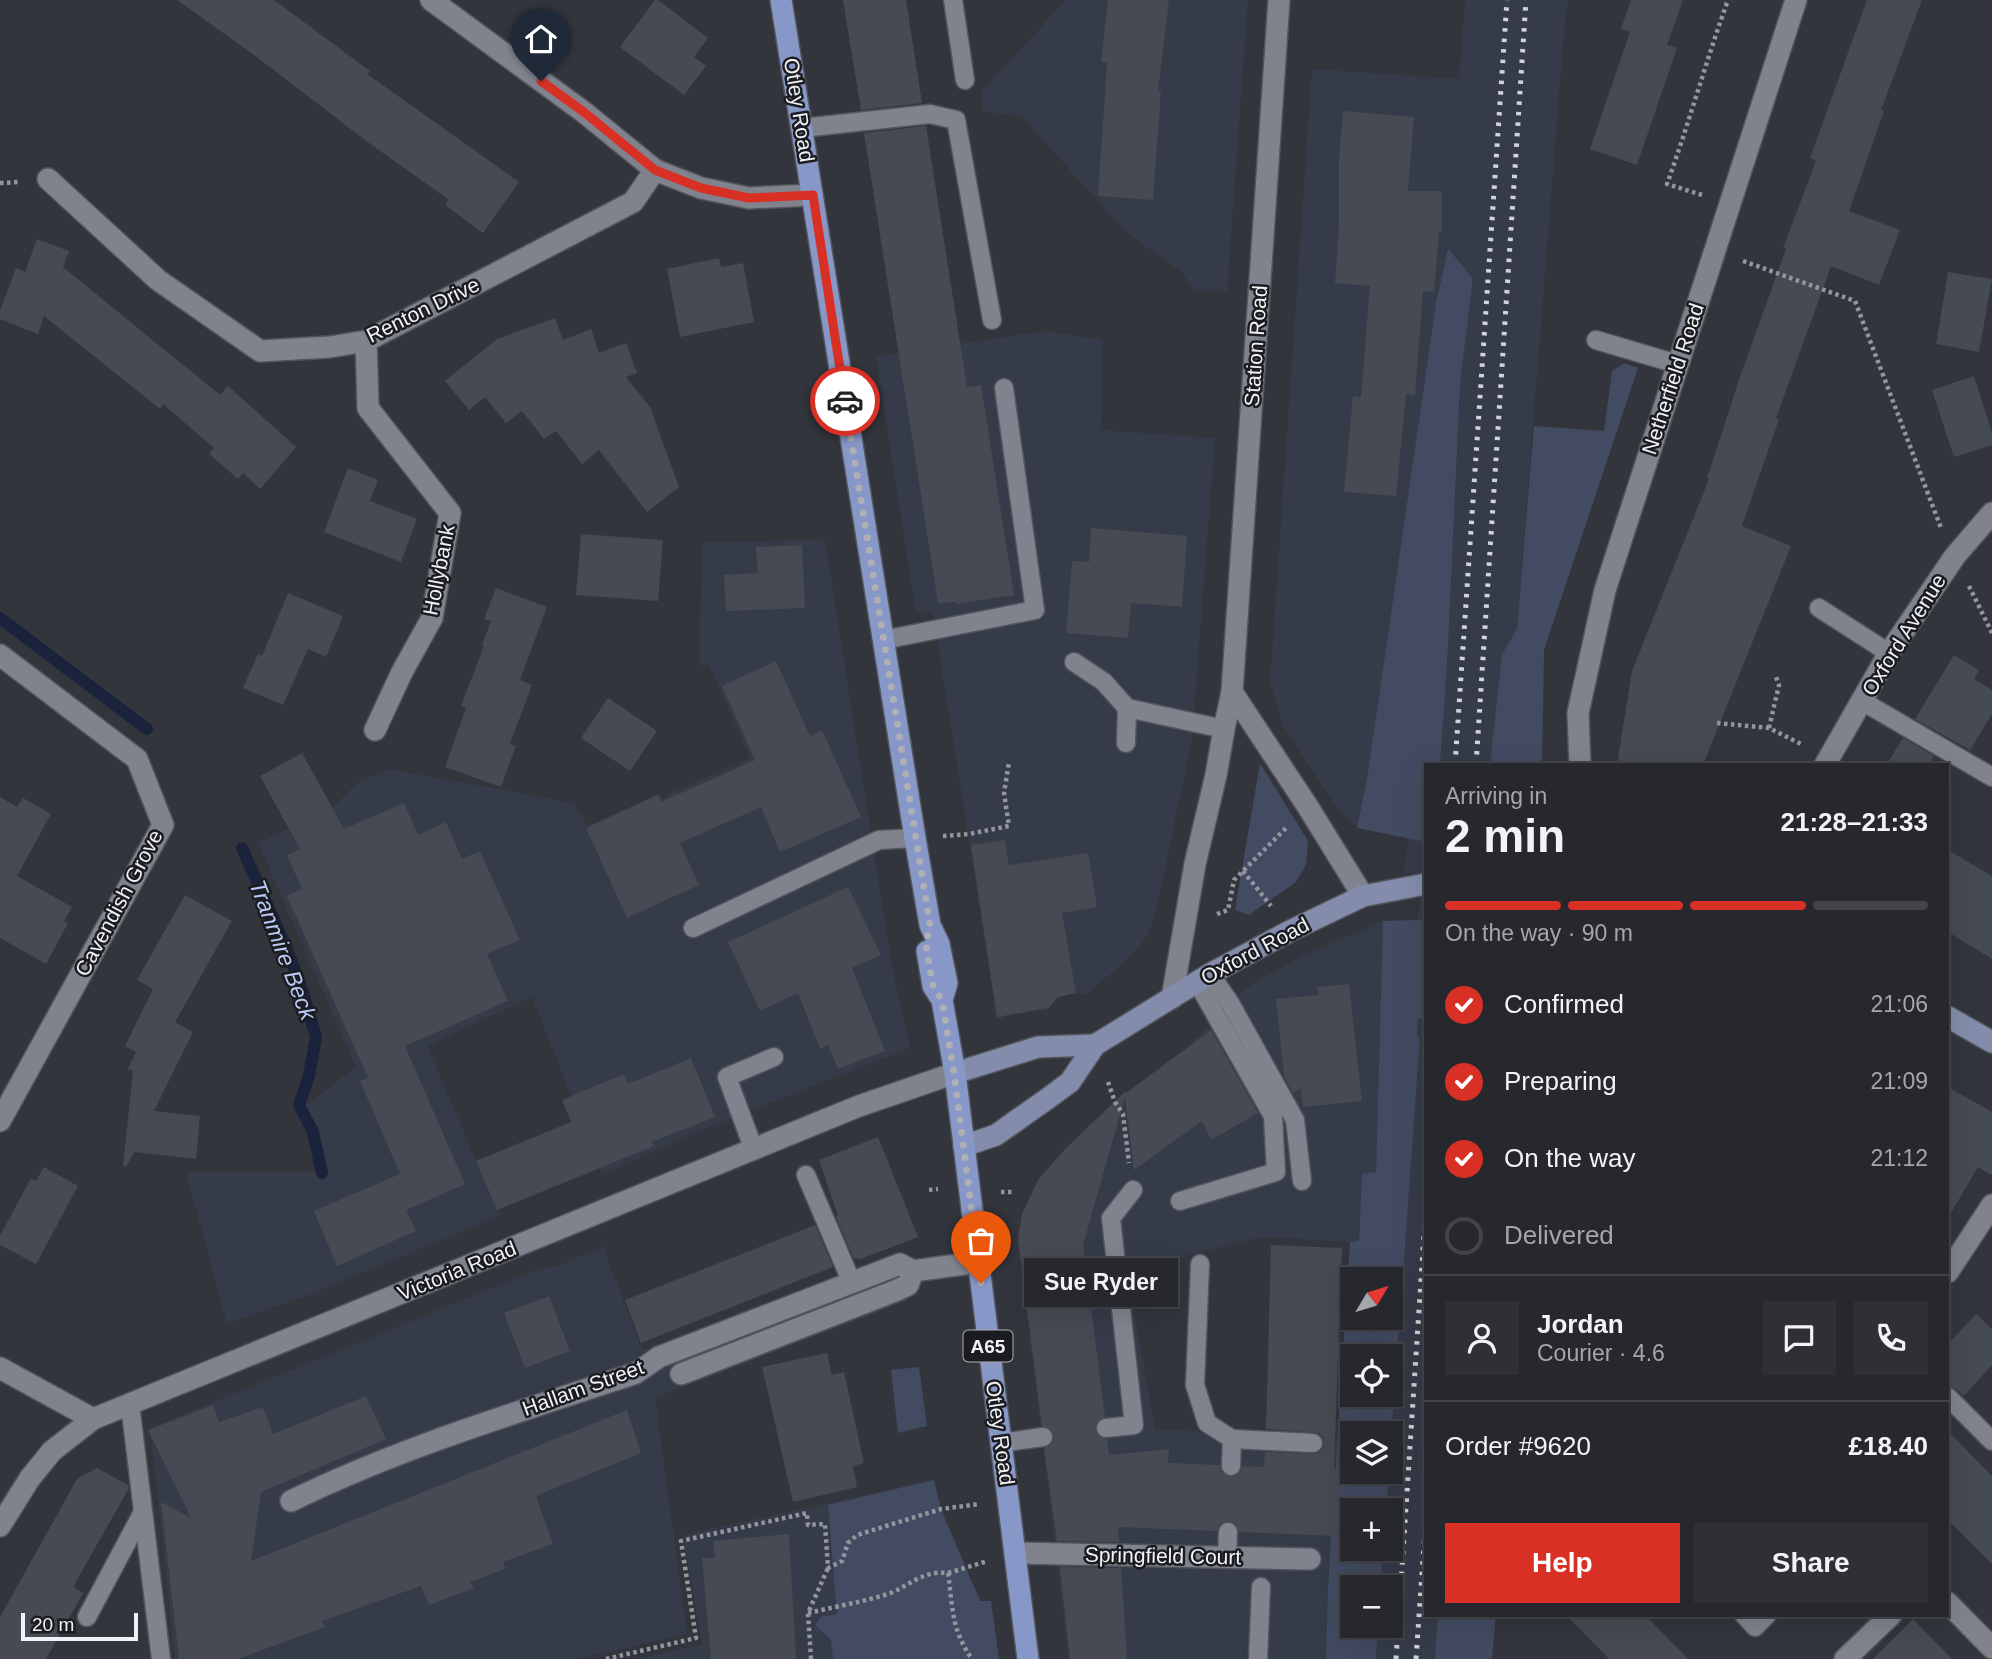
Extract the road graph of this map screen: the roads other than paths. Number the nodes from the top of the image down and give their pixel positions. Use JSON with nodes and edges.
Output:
{"nodes":[{"id":1,"x":431,"y":0,"type":"edge"},
{"id":2,"x":782,"y":0,"type":"edge"},
{"id":3,"x":953,"y":0,"type":"edge"},
{"id":4,"x":1279,"y":0,"type":"edge"},
{"id":5,"x":1796,"y":0,"type":"edge"},
{"id":6,"x":965,"y":80,"type":"dead end"},
{"id":7,"x":802,"y":128,"type":"junction"},
{"id":8,"x":655,"y":170,"type":"junction"},
{"id":9,"x":48,"y":179,"type":"dead end"},
{"id":10,"x":813,"y":195,"type":"junction"},
{"id":11,"x":992,"y":320,"type":"dead end"},
{"id":12,"x":1596,"y":340,"type":"dead end"},
{"id":13,"x":366,"y":341,"type":"junction"},
{"id":14,"x":1677,"y":364,"type":"junction"},
{"id":15,"x":1004,"y":388,"type":"dead end"},
{"id":16,"x":1992,"y":513,"type":"edge"},
{"id":17,"x":1819,"y":608,"type":"dead end"},
{"id":18,"x":883,"y":640,"type":"junction"},
{"id":19,"x":1889,"y":653,"type":"junction"},
{"id":20,"x":0,"y":655,"type":"edge"},
{"id":21,"x":1074,"y":662,"type":"dead end"},
{"id":22,"x":1232,"y":692,"type":"junction"},
{"id":23,"x":1862,"y":701,"type":"junction"},
{"id":24,"x":1127,"y":708,"type":"junction"},
{"id":25,"x":1224,"y":729,"type":"junction"},
{"id":26,"x":375,"y":730,"type":"dead end"},
{"id":27,"x":1126,"y":743,"type":"dead end"},
{"id":28,"x":1580,"y":763,"type":"edge"},
{"id":29,"x":1826,"y":763,"type":"edge"},
{"id":30,"x":1992,"y":777,"type":"edge"},
{"id":31,"x":915,"y":838,"type":"junction"},
{"id":32,"x":1424,"y":884,"type":"edge"},
{"id":33,"x":1363,"y":896,"type":"junction"},
{"id":34,"x":693,"y":928,"type":"dead end"},
{"id":35,"x":1203,"y":978,"type":"junction"},
{"id":36,"x":1172,"y":998,"type":"junction"},
{"id":37,"x":1949,"y":1018,"type":"edge"},
{"id":38,"x":1992,"y":1042,"type":"edge"},
{"id":39,"x":1095,"y":1045,"type":"junction"},
{"id":40,"x":774,"y":1057,"type":"dead end"},
{"id":41,"x":954,"y":1073,"type":"junction"},
{"id":42,"x":0,"y":1121,"type":"edge"},
{"id":43,"x":964,"y":1146,"type":"junction"},
{"id":44,"x":754,"y":1150,"type":"junction"},
{"id":45,"x":806,"y":1175,"type":"dead end"},
{"id":46,"x":1303,"y":1181,"type":"dead end"},
{"id":47,"x":1133,"y":1190,"type":"road end"},
{"id":48,"x":1180,"y":1201,"type":"dead end"},
{"id":49,"x":1992,"y":1205,"type":"edge"},
{"id":50,"x":979,"y":1262,"type":"junction"},
{"id":51,"x":1200,"y":1264,"type":"dead end"},
{"id":52,"x":1949,"y":1270,"type":"edge"},
{"id":53,"x":913,"y":1271,"type":"junction"},
{"id":54,"x":852,"y":1283,"type":"junction"},
{"id":55,"x":0,"y":1368,"type":"edge"},
{"id":56,"x":681,"y":1374,"type":"dead end"},
{"id":57,"x":1949,"y":1398,"type":"edge"},
{"id":58,"x":130,"y":1404,"type":"junction"},
{"id":59,"x":93,"y":1419,"type":"junction"},
{"id":60,"x":1106,"y":1428,"type":"dead end"},
{"id":61,"x":1043,"y":1437,"type":"dead end"},
{"id":62,"x":1232,"y":1440,"type":"junction"},
{"id":63,"x":1992,"y":1441,"type":"edge"},
{"id":64,"x":1000,"y":1443,"type":"junction"},
{"id":65,"x":1312,"y":1443,"type":"dead end"},
{"id":66,"x":1231,"y":1466,"type":"dead end"},
{"id":67,"x":290,"y":1501,"type":"dead end"},
{"id":68,"x":143,"y":1512,"type":"junction"},
{"id":69,"x":0,"y":1527,"type":"edge"},
{"id":70,"x":1228,"y":1532,"type":"dead end"},
{"id":71,"x":1015,"y":1553,"type":"junction"},
{"id":72,"x":1227,"y":1557,"type":"junction"},
{"id":73,"x":1310,"y":1559,"type":"dead end"},
{"id":74,"x":1261,"y":1587,"type":"dead end"},
{"id":75,"x":1949,"y":1604,"type":"edge"},
{"id":76,"x":87,"y":1617,"type":"dead end"},
{"id":77,"x":1746,"y":1617,"type":"edge"},
{"id":78,"x":1766,"y":1617,"type":"edge"},
{"id":79,"x":1889,"y":1617,"type":"edge"},
{"id":80,"x":1992,"y":1648,"type":"edge"},
{"id":81,"x":161,"y":1659,"type":"edge"},
{"id":82,"x":1028,"y":1659,"type":"edge"},
{"id":83,"x":1258,"y":1659,"type":"edge"},
{"id":84,"x":1845,"y":1659,"type":"edge"}],
"edges":[{"from":1,"to":8,"type":"street"},
{"from":2,"to":7,"type":"main road","name":"Otley Road","number":"A65"},
{"from":3,"to":6,"type":"lane"},
{"from":4,"to":22,"type":"street","name":"Station Road"},
{"from":5,"to":14,"type":"street","name":"Netherfield Road"},
{"from":7,"to":10,"type":"main road","name":"Otley Road","number":"A65"},
{"from":7,"to":11,"type":"lane"},
{"from":8,"to":10,"type":"street"},
{"from":8,"to":13,"type":"street","name":"Renton Drive"},
{"from":9,"to":13,"type":"street","name":"Renton Drive"},
{"from":10,"to":18,"type":"main road","name":"Otley Road","number":"A65"},
{"from":12,"to":14,"type":"lane"},
{"from":13,"to":26,"type":"street","name":"Hollybank"},
{"from":14,"to":28,"type":"street","name":"Netherfield Road"},
{"from":15,"to":18,"type":"lane"},
{"from":16,"to":19,"type":"street","name":"Oxford Avenue"},
{"from":17,"to":19,"type":"lane"},
{"from":18,"to":31,"type":"main road","name":"Otley Road","number":"A65"},
{"from":19,"to":23,"type":"street","name":"Oxford Avenue"},
{"from":20,"to":42,"type":"street","name":"Cavendish Grove"},
{"from":21,"to":24,"type":"lane"},
{"from":22,"to":25,"type":"street","name":"Station Road"},
{"from":22,"to":33,"type":"street"},
{"from":23,"to":29,"type":"street","name":"Oxford Avenue"},
{"from":23,"to":30,"type":"lane"},
{"from":24,"to":25,"type":"lane"},
{"from":24,"to":27,"type":"lane"},
{"from":25,"to":36,"type":"street","name":"Station Road"},
{"from":31,"to":34,"type":"lane"},
{"from":31,"to":41,"type":"main road","name":"Otley Road","number":"A65"},
{"from":32,"to":33,"type":"street","name":"Oxford Road"},
{"from":33,"to":35,"type":"street","name":"Oxford Road"},
{"from":35,"to":36,"type":"street","name":"Oxford Road"},
{"from":35,"to":46,"type":"lane"},
{"from":35,"to":48,"type":"lane"},
{"from":36,"to":39,"type":"street","name":"Oxford Road"},
{"from":37,"to":38,"type":"street"},
{"from":39,"to":41,"type":"street","name":"Oxford Road"},
{"from":39,"to":43,"type":"street","name":"Oxford Road"},
{"from":40,"to":44,"type":"lane"},
{"from":41,"to":43,"type":"main road","name":"Otley Road","number":"A65"},
{"from":41,"to":44,"type":"street","name":"Victoria Road"},
{"from":43,"to":50,"type":"main road","name":"Otley Road","number":"A65"},
{"from":44,"to":58,"type":"street","name":"Victoria Road"},
{"from":45,"to":54,"type":"lane"},
{"from":47,"to":60,"type":"lane"},
{"from":49,"to":52,"type":"street"},
{"from":50,"to":53,"type":"street","name":"Hallam Street"},
{"from":50,"to":64,"type":"main road","name":"Otley Road","number":"A65"},
{"from":51,"to":62,"type":"lane"},
{"from":53,"to":54,"type":"street","name":"Hallam Street"},
{"from":53,"to":56,"type":"street"},
{"from":54,"to":67,"type":"street","name":"Hallam Street"},
{"from":55,"to":59,"type":"street"},
{"from":57,"to":63,"type":"lane"},
{"from":58,"to":59,"type":"street","name":"Victoria Road"},
{"from":58,"to":68,"type":"lane"},
{"from":59,"to":69,"type":"street","name":"Victoria Road"},
{"from":61,"to":64,"type":"lane"},
{"from":62,"to":65,"type":"lane"},
{"from":62,"to":66,"type":"lane"},
{"from":64,"to":71,"type":"main road","name":"Otley Road","number":"A65"},
{"from":68,"to":76,"type":"lane"},
{"from":68,"to":81,"type":"lane"},
{"from":70,"to":72,"type":"lane"},
{"from":71,"to":72,"type":"street","name":"Springfield Court"},
{"from":71,"to":82,"type":"main road","name":"Otley Road","number":"A65"},
{"from":72,"to":73,"type":"street","name":"Springfield Court"},
{"from":74,"to":83,"type":"lane"},
{"from":75,"to":80,"type":"street"},
{"from":77,"to":78,"type":"lane"},
{"from":79,"to":84,"type":"street"}]}
